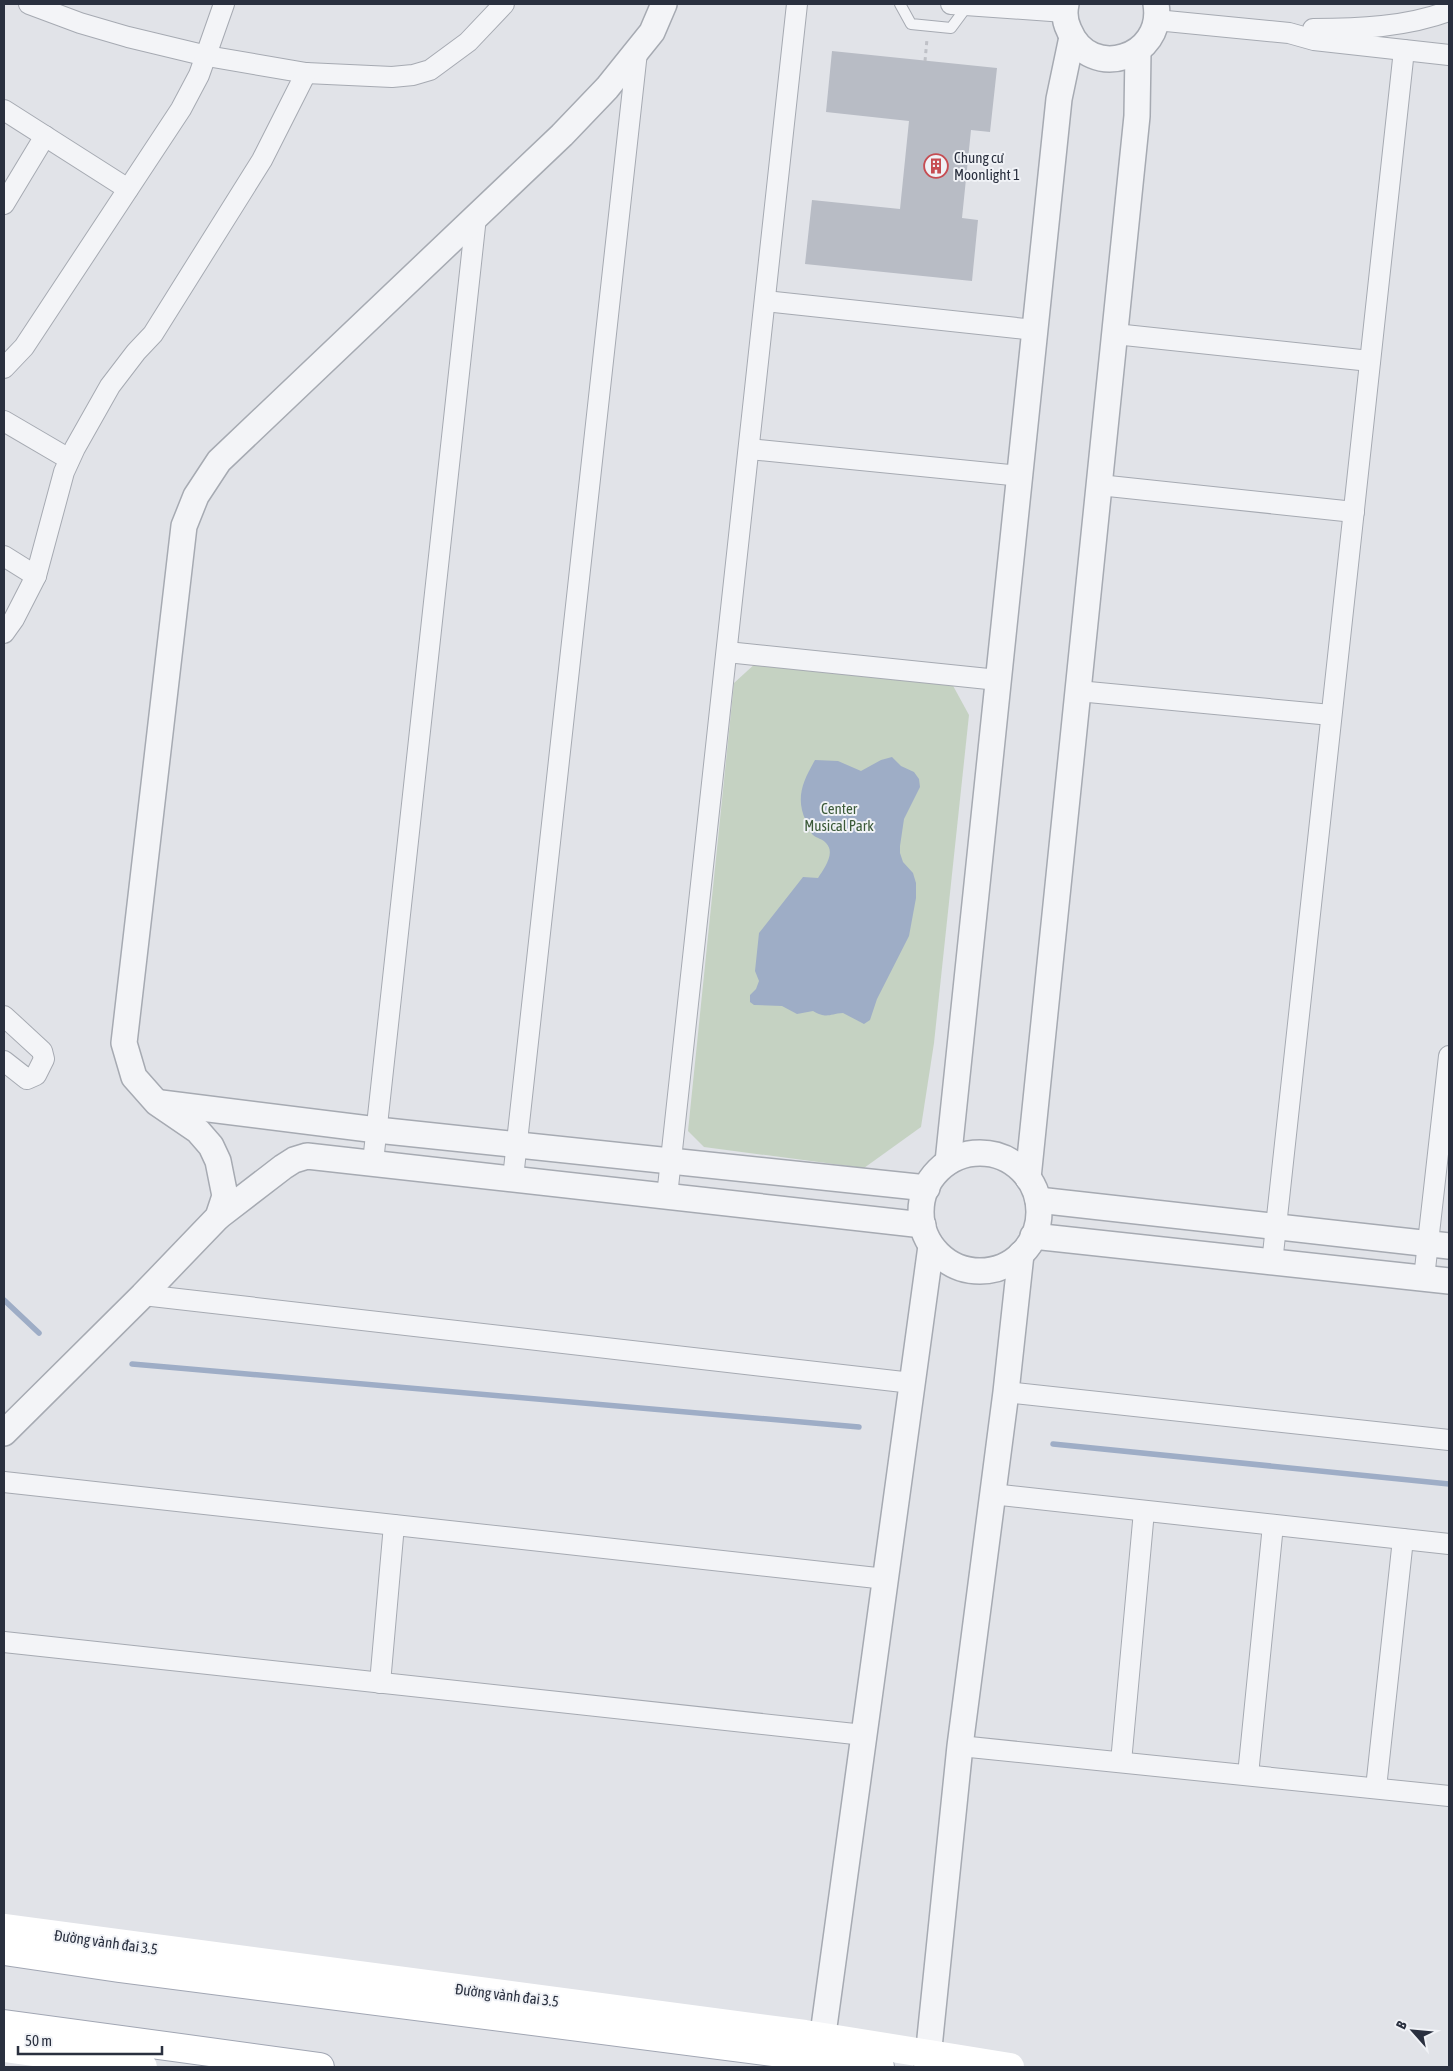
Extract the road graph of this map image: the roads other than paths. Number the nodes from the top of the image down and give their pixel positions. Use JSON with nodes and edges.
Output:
{"nodes":[{"id":1,"x":30,"y":4,"type":"edge"},
{"id":2,"x":224,"y":4,"type":"edge"},
{"id":3,"x":504,"y":4,"type":"edge"},
{"id":4,"x":664,"y":4,"type":"edge"},
{"id":5,"x":797,"y":4,"type":"edge"},
{"id":6,"x":900,"y":4,"type":"edge"},
{"id":7,"x":959,"y":5,"type":"edge"},
{"id":8,"x":1065,"y":8,"type":"edge"},
{"id":9,"x":1449,"y":11,"type":"edge"},
{"id":10,"x":1156,"y":12,"type":"edge"},
{"id":11,"x":1289,"y":33,"type":"junction"},
{"id":12,"x":1072,"y":37,"type":"junction"},
{"id":13,"x":1138,"y":50,"type":"junction"},
{"id":14,"x":1404,"y":50,"type":"junction"},
{"id":15,"x":637,"y":52,"type":"junction"},
{"id":16,"x":1449,"y":55,"type":"edge"},
{"id":17,"x":206,"y":56,"type":"junction"},
{"id":18,"x":306,"y":73,"type":"junction"},
{"id":19,"x":4,"y":110,"type":"edge"},
{"id":20,"x":45,"y":136,"type":"junction"},
{"id":21,"x":128,"y":189,"type":"junction"},
{"id":22,"x":4,"y":204,"type":"edge"},
{"id":23,"x":476,"y":217,"type":"junction"},
{"id":24,"x":765,"y":301,"type":"junction"},
{"id":25,"x":1035,"y":330,"type":"junction"},
{"id":26,"x":1115,"y":334,"type":"junction"},
{"id":27,"x":1370,"y":361,"type":"junction"},
{"id":28,"x":4,"y":368,"type":"edge"},
{"id":29,"x":4,"y":421,"type":"edge"},
{"id":30,"x":749,"y":449,"type":"junction"},
{"id":31,"x":69,"y":460,"type":"junction"},
{"id":32,"x":1020,"y":476,"type":"junction"},
{"id":33,"x":1099,"y":485,"type":"junction"},
{"id":34,"x":1354,"y":512,"type":"junction"},
{"id":35,"x":4,"y":556,"type":"edge"},
{"id":36,"x":36,"y":576,"type":"junction"},
{"id":37,"x":4,"y":633,"type":"edge"},
{"id":38,"x":727,"y":652,"type":"junction"},
{"id":39,"x":998,"y":680,"type":"junction"},
{"id":40,"x":1078,"y":691,"type":"junction"},
{"id":41,"x":1332,"y":716,"type":"junction"},
{"id":42,"x":4,"y":1016,"type":"edge"},
{"id":43,"x":1449,"y":1056,"type":"edge"},
{"id":44,"x":4,"y":1061,"type":"edge"},
{"id":45,"x":157,"y":1103,"type":"junction"},
{"id":46,"x":377,"y":1130,"type":"junction"},
{"id":47,"x":516,"y":1145,"type":"junction"},
{"id":48,"x":671,"y":1161,"type":"junction"},
{"id":49,"x":373,"y":1162,"type":"junction"},
{"id":50,"x":948,"y":1162,"type":"junction"},
{"id":51,"x":513,"y":1178,"type":"junction"},
{"id":52,"x":1028,"y":1178,"type":"junction"},
{"id":53,"x":926,"y":1188,"type":"junction"},
{"id":54,"x":667,"y":1196,"type":"junction"},
{"id":55,"x":1038,"y":1200,"type":"junction"},
{"id":56,"x":218,"y":1217,"type":"junction"},
{"id":57,"x":1276,"y":1228,"type":"junction"},
{"id":58,"x":927,"y":1236,"type":"junction"},
{"id":59,"x":1027,"y":1245,"type":"junction"},
{"id":60,"x":1439,"y":1245,"type":"edge"},
{"id":61,"x":1272,"y":1263,"type":"junction"},
{"id":62,"x":1424,"y":1278,"type":"junction"},
{"id":63,"x":1449,"y":1281,"type":"edge"},
{"id":64,"x":143,"y":1295,"type":"junction"},
{"id":65,"x":912,"y":1383,"type":"junction"},
{"id":66,"x":1006,"y":1392,"type":"junction"},
{"id":67,"x":4,"y":1432,"type":"edge"},
{"id":68,"x":1449,"y":1440,"type":"edge"},
{"id":69,"x":4,"y":1482,"type":"edge"},
{"id":70,"x":992,"y":1494,"type":"junction"},
{"id":71,"x":1144,"y":1511,"type":"junction"},
{"id":72,"x":394,"y":1525,"type":"junction"},
{"id":73,"x":1273,"y":1525,"type":"junction"},
{"id":74,"x":1403,"y":1539,"type":"junction"},
{"id":75,"x":1449,"y":1544,"type":"edge"},
{"id":76,"x":886,"y":1579,"type":"junction"},
{"id":77,"x":4,"y":1642,"type":"edge"},
{"id":78,"x":380,"y":1683,"type":"junction"},
{"id":79,"x":864,"y":1735,"type":"junction"},
{"id":80,"x":960,"y":1746,"type":"junction"},
{"id":81,"x":1121,"y":1762,"type":"junction"},
{"id":82,"x":1248,"y":1775,"type":"junction"},
{"id":83,"x":1376,"y":1788,"type":"junction"},
{"id":84,"x":1449,"y":1796,"type":"edge"},
{"id":85,"x":4,"y":1928,"type":"edge"},
{"id":86,"x":4,"y":1952,"type":"edge"},
{"id":87,"x":4,"y":2024,"type":"edge"},
{"id":88,"x":4,"y":2048,"type":"edge"},
{"id":89,"x":820,"y":2054,"type":"edge"},
{"id":90,"x":927,"y":2061,"type":"edge"},
{"id":91,"x":143,"y":2067,"type":"edge"},
{"id":92,"x":320,"y":2067,"type":"edge"},
{"id":93,"x":880,"y":2067,"type":"edge"},
{"id":94,"x":1010,"y":2067,"type":"edge"}],
"edges":[{"from":1,"to":17,"type":"street"},
{"from":2,"to":17,"type":"street"},
{"from":3,"to":18,"type":"street"},
{"from":4,"to":15,"type":"street"},
{"from":5,"to":24,"type":"street"},
{"from":6,"to":7,"type":"lane"},
{"from":7,"to":8,"type":"street"},
{"from":8,"to":12,"type":"street"},
{"from":9,"to":11,"type":"street"},
{"from":10,"to":11,"type":"street"},
{"from":10,"to":13,"type":"street"},
{"from":11,"to":14,"type":"street"},
{"from":12,"to":13,"type":"street"},
{"from":12,"to":25,"type":"street"},
{"from":13,"to":26,"type":"street"},
{"from":14,"to":16,"type":"street"},
{"from":14,"to":27,"type":"street"},
{"from":15,"to":23,"type":"street"},
{"from":15,"to":47,"type":"street"},
{"from":17,"to":18,"type":"street"},
{"from":17,"to":21,"type":"street"},
{"from":18,"to":31,"type":"street"},
{"from":19,"to":20,"type":"street"},
{"from":20,"to":21,"type":"street"},
{"from":20,"to":22,"type":"street"},
{"from":21,"to":28,"type":"street"},
{"from":23,"to":45,"type":"street"},
{"from":23,"to":46,"type":"street"},
{"from":24,"to":25,"type":"street"},
{"from":24,"to":30,"type":"street"},
{"from":25,"to":32,"type":"street"},
{"from":26,"to":27,"type":"street"},
{"from":26,"to":33,"type":"street"},
{"from":27,"to":34,"type":"street"},
{"from":29,"to":31,"type":"street"},
{"from":30,"to":32,"type":"street"},
{"from":30,"to":38,"type":"street"},
{"from":31,"to":36,"type":"street"},
{"from":32,"to":39,"type":"street"},
{"from":33,"to":34,"type":"street"},
{"from":33,"to":40,"type":"street"},
{"from":34,"to":41,"type":"street"},
{"from":35,"to":36,"type":"street"},
{"from":36,"to":37,"type":"street"},
{"from":38,"to":39,"type":"street"},
{"from":38,"to":48,"type":"street"},
{"from":39,"to":50,"type":"street"},
{"from":40,"to":41,"type":"street"},
{"from":40,"to":52,"type":"street"},
{"from":41,"to":57,"type":"street"},
{"from":42,"to":44,"type":"street"},
{"from":43,"to":60,"type":"street"},
{"from":45,"to":46,"type":"street"},
{"from":45,"to":56,"type":"street"},
{"from":46,"to":47,"type":"street"},
{"from":46,"to":49,"type":"street"},
{"from":47,"to":48,"type":"street"},
{"from":47,"to":51,"type":"street"},
{"from":48,"to":53,"type":"street"},
{"from":48,"to":54,"type":"street"},
{"from":49,"to":51,"type":"street"},
{"from":49,"to":56,"type":"street"},
{"from":50,"to":52,"type":"street"},
{"from":50,"to":53,"type":"street"},
{"from":51,"to":54,"type":"street"},
{"from":52,"to":55,"type":"street"},
{"from":53,"to":58,"type":"street"},
{"from":54,"to":58,"type":"street"},
{"from":55,"to":57,"type":"street"},
{"from":55,"to":59,"type":"street"},
{"from":56,"to":64,"type":"street"},
{"from":57,"to":60,"type":"street"},
{"from":57,"to":61,"type":"street"},
{"from":58,"to":59,"type":"street"},
{"from":58,"to":65,"type":"street"},
{"from":59,"to":61,"type":"street"},
{"from":59,"to":66,"type":"street"},
{"from":60,"to":62,"type":"street"},
{"from":61,"to":62,"type":"street"},
{"from":62,"to":63,"type":"street"},
{"from":64,"to":65,"type":"street"},
{"from":64,"to":67,"type":"street"},
{"from":65,"to":76,"type":"street"},
{"from":66,"to":68,"type":"street"},
{"from":66,"to":70,"type":"street"},
{"from":69,"to":72,"type":"street"},
{"from":70,"to":71,"type":"street"},
{"from":70,"to":80,"type":"street"},
{"from":71,"to":73,"type":"street"},
{"from":71,"to":81,"type":"street"},
{"from":72,"to":76,"type":"street"},
{"from":72,"to":78,"type":"street"},
{"from":73,"to":74,"type":"street"},
{"from":73,"to":82,"type":"street"},
{"from":74,"to":75,"type":"street"},
{"from":74,"to":83,"type":"street"},
{"from":76,"to":79,"type":"street"},
{"from":77,"to":78,"type":"street"},
{"from":78,"to":79,"type":"street"},
{"from":79,"to":89,"type":"street"},
{"from":80,"to":81,"type":"street"},
{"from":80,"to":90,"type":"street"},
{"from":81,"to":82,"type":"street"},
{"from":82,"to":83,"type":"street"},
{"from":83,"to":84,"type":"street"},
{"from":85,"to":89,"type":"main road","name":"Đường vành đai 3.5"},
{"from":86,"to":89,"type":"main road","name":"Đường vành đai 3.5"},
{"from":87,"to":92,"type":"main road"},
{"from":88,"to":91,"type":"main road"},
{"from":89,"to":90,"type":"main road","name":"Đường vành đai 3.5"},
{"from":89,"to":93,"type":"main road","name":"Đường vành đai 3.5"},
{"from":90,"to":94,"type":"main road","name":"Đường vành đai 3.5"}]}
